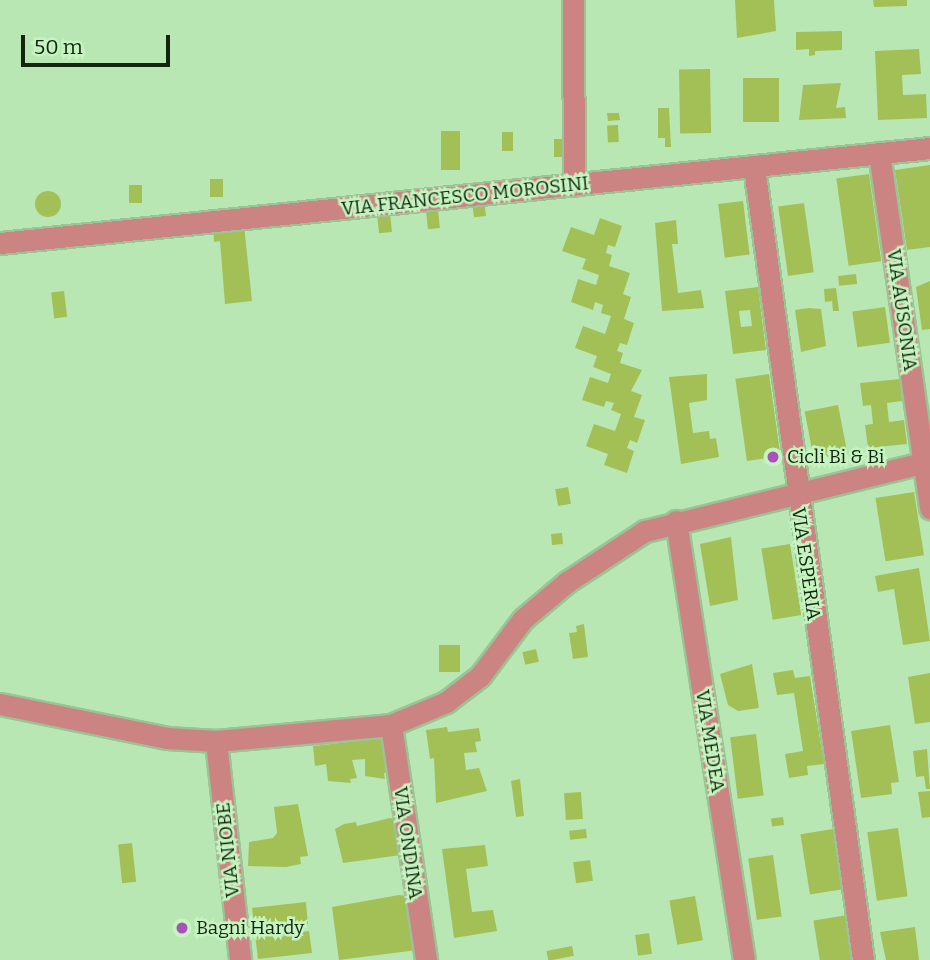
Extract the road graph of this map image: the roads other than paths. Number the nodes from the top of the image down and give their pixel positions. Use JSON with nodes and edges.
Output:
{"nodes":[{"id":1,"x":573,"y":0,"type":"edge"},
{"id":2,"x":930,"y":148,"type":"edge"},
{"id":3,"x":879,"y":153,"type":"junction"},
{"id":4,"x":754,"y":167,"type":"junction"},
{"id":5,"x":574,"y":185,"type":"junction"},
{"id":6,"x":0,"y":243,"type":"edge"},
{"id":7,"x":927,"y":462,"type":"edge"},
{"id":8,"x":795,"y":492,"type":"junction"},
{"id":9,"x":930,"y":508,"type":"edge"},
{"id":10,"x":676,"y":521,"type":"junction"},
{"id":11,"x":0,"y":704,"type":"edge"},
{"id":12,"x":391,"y":725,"type":"junction"},
{"id":13,"x":216,"y":741,"type":"junction"},
{"id":14,"x":240,"y":960,"type":"edge"},
{"id":15,"x":426,"y":960,"type":"edge"},
{"id":16,"x":744,"y":960,"type":"edge"},
{"id":17,"x":863,"y":960,"type":"edge"}],
"edges":[{"from":1,"to":5,"type":"street"},
{"from":2,"to":3,"type":"street","name":"VIA FRANCESCO MOROSINI"},
{"from":3,"to":4,"type":"street","name":"VIA FRANCESCO MOROSINI"},
{"from":3,"to":7,"type":"street","name":"VIA AUSONIA"},
{"from":4,"to":5,"type":"street","name":"VIA FRANCESCO MOROSINI"},
{"from":4,"to":8,"type":"street","name":"VIA ESPERIA"},
{"from":5,"to":6,"type":"street","name":"VIA FRANCESCO MOROSINI"},
{"from":7,"to":8,"type":"street"},
{"from":7,"to":9,"type":"street","name":"VIA AUSONIA"},
{"from":8,"to":10,"type":"street"},
{"from":8,"to":17,"type":"street","name":"VIA ESPERIA"},
{"from":10,"to":12,"type":"street"},
{"from":10,"to":16,"type":"street","name":"VIA MEDEA"},
{"from":11,"to":13,"type":"street"},
{"from":12,"to":13,"type":"street"},
{"from":12,"to":15,"type":"street","name":"VIA ONDINA"},
{"from":13,"to":14,"type":"street","name":"VIA NIOBE"}]}
